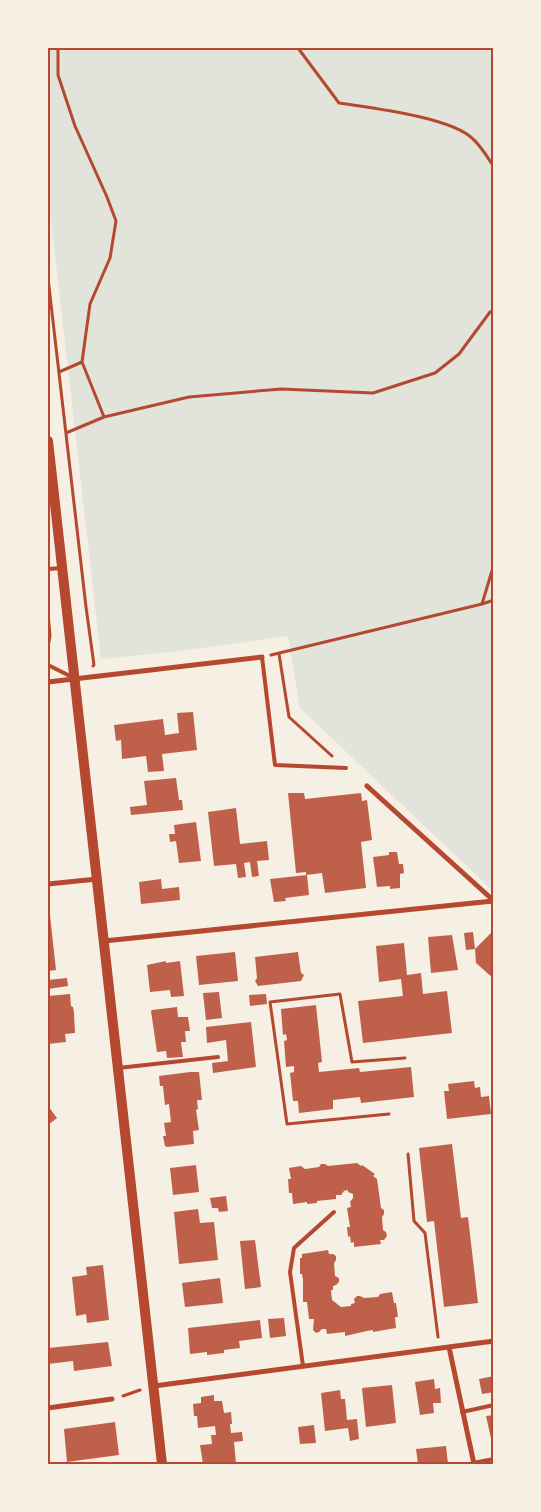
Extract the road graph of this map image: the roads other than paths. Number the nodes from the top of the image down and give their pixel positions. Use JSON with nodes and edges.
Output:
{"nodes":[{"id":1,"x":48,"y":441,"type":"edge"},
{"id":2,"x":62,"y":568,"type":"junction"},
{"id":3,"x":48,"y":569,"type":"edge"},
{"id":4,"x":262,"y":657,"type":"joint"},
{"id":5,"x":48,"y":665,"type":"edge"},
{"id":6,"x":74,"y":679,"type":"junction"},
{"id":7,"x":48,"y":682,"type":"edge"},
{"id":8,"x":346,"y":768,"type":"road end"},
{"id":9,"x":367,"y":786,"type":"dead end"},
{"id":10,"x":97,"y":879,"type":"junction"},
{"id":11,"x":48,"y":884,"type":"edge"},
{"id":12,"x":494,"y":901,"type":"edge"},
{"id":13,"x":104,"y":941,"type":"junction"},
{"id":14,"x":218,"y":1057,"type":"dead end"},
{"id":15,"x":118,"y":1068,"type":"junction"},
{"id":16,"x":334,"y":1212,"type":"dead end"},
{"id":17,"x":494,"y":1341,"type":"edge"},
{"id":18,"x":449,"y":1347,"type":"junction"},
{"id":19,"x":303,"y":1366,"type":"junction"},
{"id":20,"x":154,"y":1386,"type":"junction"},
{"id":21,"x":112,"y":1399,"type":"road end"},
{"id":22,"x":494,"y":1405,"type":"edge"},
{"id":23,"x":48,"y":1408,"type":"edge"},
{"id":24,"x":462,"y":1412,"type":"junction"},
{"id":25,"x":494,"y":1459,"type":"edge"},
{"id":26,"x":162,"y":1464,"type":"edge"},
{"id":27,"x":473,"y":1464,"type":"edge"}],
"edges":[{"from":1,"to":2,"type":"main road"},
{"from":2,"to":3,"type":"lane"},
{"from":2,"to":6,"type":"main road"},
{"from":4,"to":6,"type":"street"},
{"from":4,"to":8,"type":"lane"},
{"from":5,"to":6,"type":"lane"},
{"from":6,"to":7,"type":"street"},
{"from":6,"to":10,"type":"main road"},
{"from":9,"to":12,"type":"street"},
{"from":10,"to":11,"type":"street"},
{"from":10,"to":13,"type":"main road"},
{"from":12,"to":13,"type":"street"},
{"from":13,"to":15,"type":"main road"},
{"from":14,"to":15,"type":"lane"},
{"from":15,"to":20,"type":"main road"},
{"from":16,"to":19,"type":"lane"},
{"from":17,"to":18,"type":"street"},
{"from":18,"to":19,"type":"street"},
{"from":18,"to":24,"type":"street"},
{"from":19,"to":20,"type":"street"},
{"from":20,"to":26,"type":"main road"},
{"from":21,"to":23,"type":"street"},
{"from":22,"to":24,"type":"lane"},
{"from":24,"to":27,"type":"street"},
{"from":25,"to":27,"type":"lane"}]}
